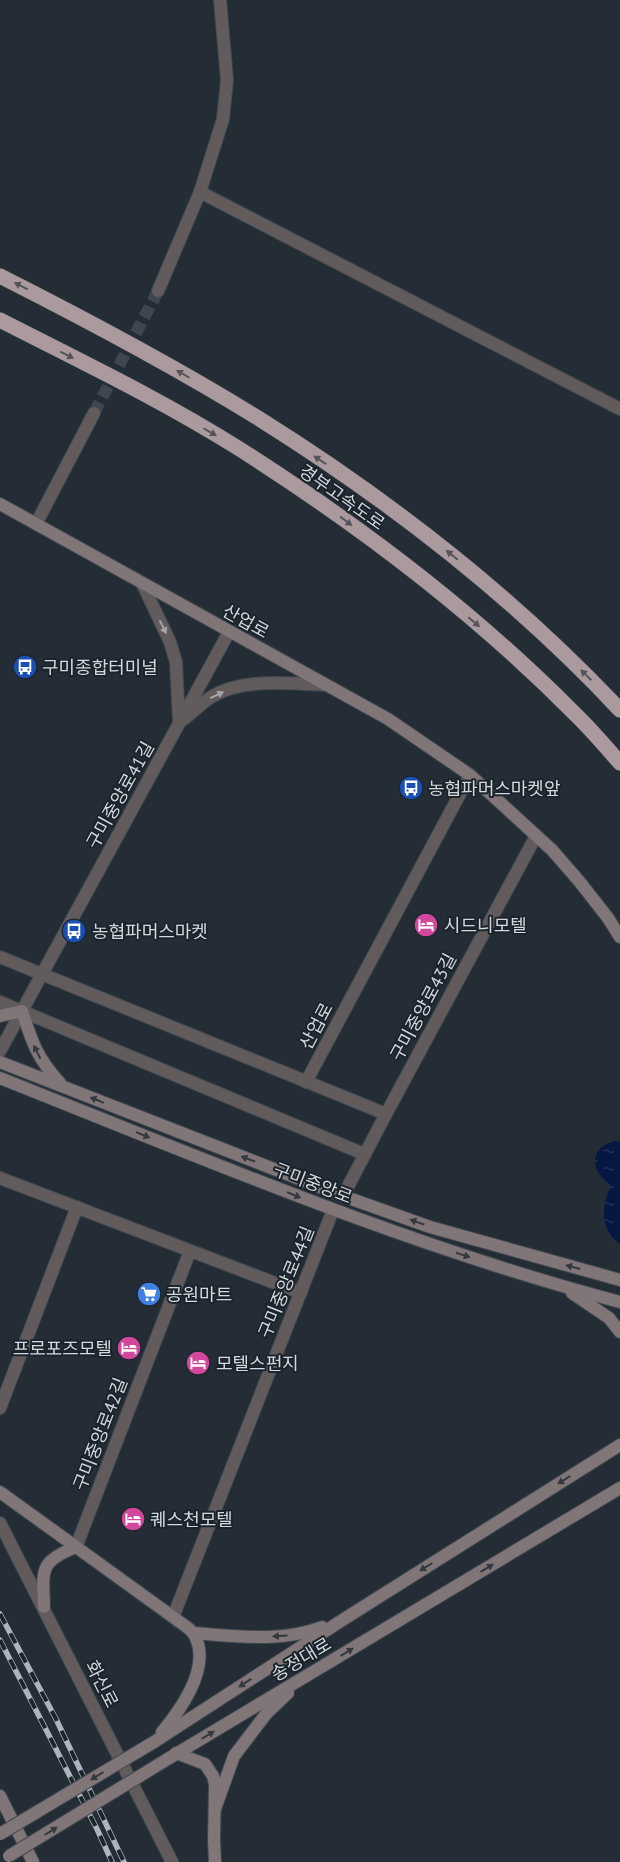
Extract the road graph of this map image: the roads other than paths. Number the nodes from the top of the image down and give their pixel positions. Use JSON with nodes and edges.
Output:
{"nodes":[{"id":1,"x":220,"y":0,"type":"edge"},
{"id":2,"x":200,"y":192,"type":"junction"},
{"id":3,"x":0,"y":276,"type":"edge"},
{"id":4,"x":158,"y":292,"type":"tunnel mouth"},
{"id":5,"x":0,"y":320,"type":"edge"},
{"id":6,"x":620,"y":409,"type":"edge"},
{"id":7,"x":94,"y":413,"type":"tunnel mouth"},
{"id":8,"x":0,"y":498,"type":"edge"},
{"id":9,"x":0,"y":504,"type":"edge"},
{"id":10,"x":0,"y":508,"type":"edge"},
{"id":11,"x":22,"y":516,"type":"junction"},
{"id":12,"x":36,"y":524,"type":"junction"},
{"id":13,"x":142,"y":583,"type":"junction"},
{"id":14,"x":229,"y":632,"type":"junction"},
{"id":15,"x":326,"y":685,"type":"junction"},
{"id":16,"x":620,"y":710,"type":"edge"},
{"id":17,"x":179,"y":724,"type":"junction"},
{"id":18,"x":620,"y":763,"type":"edge"},
{"id":19,"x":470,"y":775,"type":"junction"},
{"id":20,"x":536,"y":836,"type":"junction"},
{"id":21,"x":620,"y":937,"type":"edge"},
{"id":22,"x":0,"y":957,"type":"edge"},
{"id":23,"x":42,"y":974,"type":"junction"},
{"id":24,"x":0,"y":1002,"type":"edge"},
{"id":25,"x":22,"y":1011,"type":"junction"},
{"id":26,"x":0,"y":1016,"type":"edge"},
{"id":27,"x":0,"y":1051,"type":"edge"},
{"id":28,"x":0,"y":1062,"type":"edge"},
{"id":29,"x":0,"y":1078,"type":"edge"},
{"id":30,"x":306,"y":1082,"type":"junction"},
{"id":31,"x":63,"y":1086,"type":"junction"},
{"id":32,"x":386,"y":1114,"type":"junction"},
{"id":33,"x":364,"y":1154,"type":"junction"},
{"id":34,"x":0,"y":1178,"type":"edge"},
{"id":35,"x":343,"y":1196,"type":"junction"},
{"id":36,"x":77,"y":1207,"type":"junction"},
{"id":37,"x":333,"y":1210,"type":"junction"},
{"id":38,"x":190,"y":1250,"type":"junction"},
{"id":39,"x":620,"y":1280,"type":"edge"},
{"id":40,"x":552,"y":1284,"type":"junction"},
{"id":41,"x":301,"y":1292,"type":"junction"},
{"id":42,"x":620,"y":1302,"type":"edge"},
{"id":43,"x":620,"y":1332,"type":"edge"},
{"id":44,"x":0,"y":1408,"type":"edge"},
{"id":45,"x":620,"y":1443,"type":"edge"},
{"id":46,"x":620,"y":1488,"type":"edge"},
{"id":47,"x":0,"y":1492,"type":"edge"},
{"id":48,"x":0,"y":1523,"type":"edge"},
{"id":49,"x":76,"y":1547,"type":"junction"},
{"id":50,"x":44,"y":1607,"type":"junction"},
{"id":51,"x":173,"y":1617,"type":"junction"},
{"id":52,"x":344,"y":1619,"type":"junction"},
{"id":53,"x":193,"y":1634,"type":"junction"},
{"id":54,"x":305,"y":1677,"type":"junction"},
{"id":55,"x":154,"y":1742,"type":"junction"},
{"id":56,"x":171,"y":1756,"type":"junction"},
{"id":57,"x":0,"y":1796,"type":"edge"},
{"id":58,"x":215,"y":1809,"type":"junction"},
{"id":59,"x":0,"y":1834,"type":"edge"},
{"id":60,"x":5,"y":1859,"type":"edge"},
{"id":61,"x":33,"y":1862,"type":"edge"},
{"id":62,"x":172,"y":1862,"type":"edge"},
{"id":63,"x":215,"y":1862,"type":"edge"}],
"edges":[{"from":1,"to":2,"type":"street"},
{"from":2,"to":4,"type":"street"},
{"from":2,"to":6,"type":"street"},
{"from":16,"to":3,"type":"highway","name":"경부고속도로","one_way":true},
{"from":5,"to":18,"type":"highway","name":"경부고속도로","one_way":true},
{"from":7,"to":12,"type":"street"},
{"from":8,"to":11,"type":"street"},
{"from":9,"to":11,"type":"street","name":"산업로"},
{"from":10,"to":11,"type":"street"},
{"from":11,"to":12,"type":"street","name":"산업로"},
{"from":12,"to":13,"type":"street","name":"산업로"},
{"from":13,"to":14,"type":"street","name":"산업로"},
{"from":13,"to":17,"type":"street","one_way":true},
{"from":14,"to":15,"type":"street","name":"산업로"},
{"from":14,"to":17,"type":"street","name":"구미중앙로41길"},
{"from":17,"to":15,"type":"street","one_way":true},
{"from":15,"to":19,"type":"street","name":"산업로"},
{"from":17,"to":23,"type":"street","name":"구미중앙로41길"},
{"from":19,"to":20,"type":"street","name":"산업로"},
{"from":19,"to":30,"type":"street","name":"산업로"},
{"from":20,"to":21,"type":"street","name":"산업로"},
{"from":20,"to":32,"type":"street","name":"구미중앙로43길"},
{"from":22,"to":23,"type":"street"},
{"from":23,"to":25,"type":"street","name":"구미중앙로41길"},
{"from":23,"to":30,"type":"street"},
{"from":24,"to":25,"type":"street"},
{"from":25,"to":26,"type":"street"},
{"from":25,"to":27,"type":"street","name":"구미중앙로41길"},
{"from":31,"to":25,"type":"street","one_way":true},
{"from":25,"to":33,"type":"street"},
{"from":28,"to":31,"type":"street","name":"구미중앙로"},
{"from":29,"to":37,"type":"street","name":"구미중앙로","one_way":true},
{"from":30,"to":32,"type":"street"},
{"from":35,"to":31,"type":"street","name":"구미중앙로","one_way":true},
{"from":32,"to":33,"type":"street","name":"구미중앙로43길"},
{"from":33,"to":35,"type":"street","name":"구미중앙로43길"},
{"from":34,"to":36,"type":"street"},
{"from":39,"to":35,"type":"street","name":"구미중앙로","one_way":true},
{"from":36,"to":38,"type":"street"},
{"from":36,"to":44,"type":"street"},
{"from":37,"to":40,"type":"street","name":"구미중앙로","one_way":true},
{"from":37,"to":41,"type":"street","name":"구미중앙로44길"},
{"from":38,"to":41,"type":"street"},
{"from":38,"to":49,"type":"street","name":"구미중앙로42길"},
{"from":40,"to":42,"type":"street","name":"구미중앙로"},
{"from":40,"to":43,"type":"street"},
{"from":41,"to":51,"type":"street","name":"구미중앙로44길"},
{"from":45,"to":52,"type":"street","name":"송정대로","one_way":true},
{"from":54,"to":46,"type":"street","name":"송정대로","one_way":true},
{"from":47,"to":49,"type":"street"},
{"from":48,"to":50,"type":"street","name":"화신로"},
{"from":49,"to":50,"type":"street"},
{"from":49,"to":51,"type":"street"},
{"from":50,"to":62,"type":"street","name":"화신로"},
{"from":51,"to":53,"type":"street"},
{"from":52,"to":53,"type":"street","one_way":true},
{"from":52,"to":55,"type":"street","name":"송정대로","one_way":true},
{"from":53,"to":55,"type":"street"},
{"from":56,"to":54,"type":"street","name":"송정대로","one_way":true},
{"from":54,"to":58,"type":"street"},
{"from":55,"to":59,"type":"street","name":"송정대로","one_way":true,"bridge":true},
{"from":56,"to":58,"type":"street"},
{"from":60,"to":56,"type":"street","name":"송정대로","one_way":true,"bridge":true},
{"from":57,"to":61,"type":"street"},
{"from":58,"to":63,"type":"street"}]}
